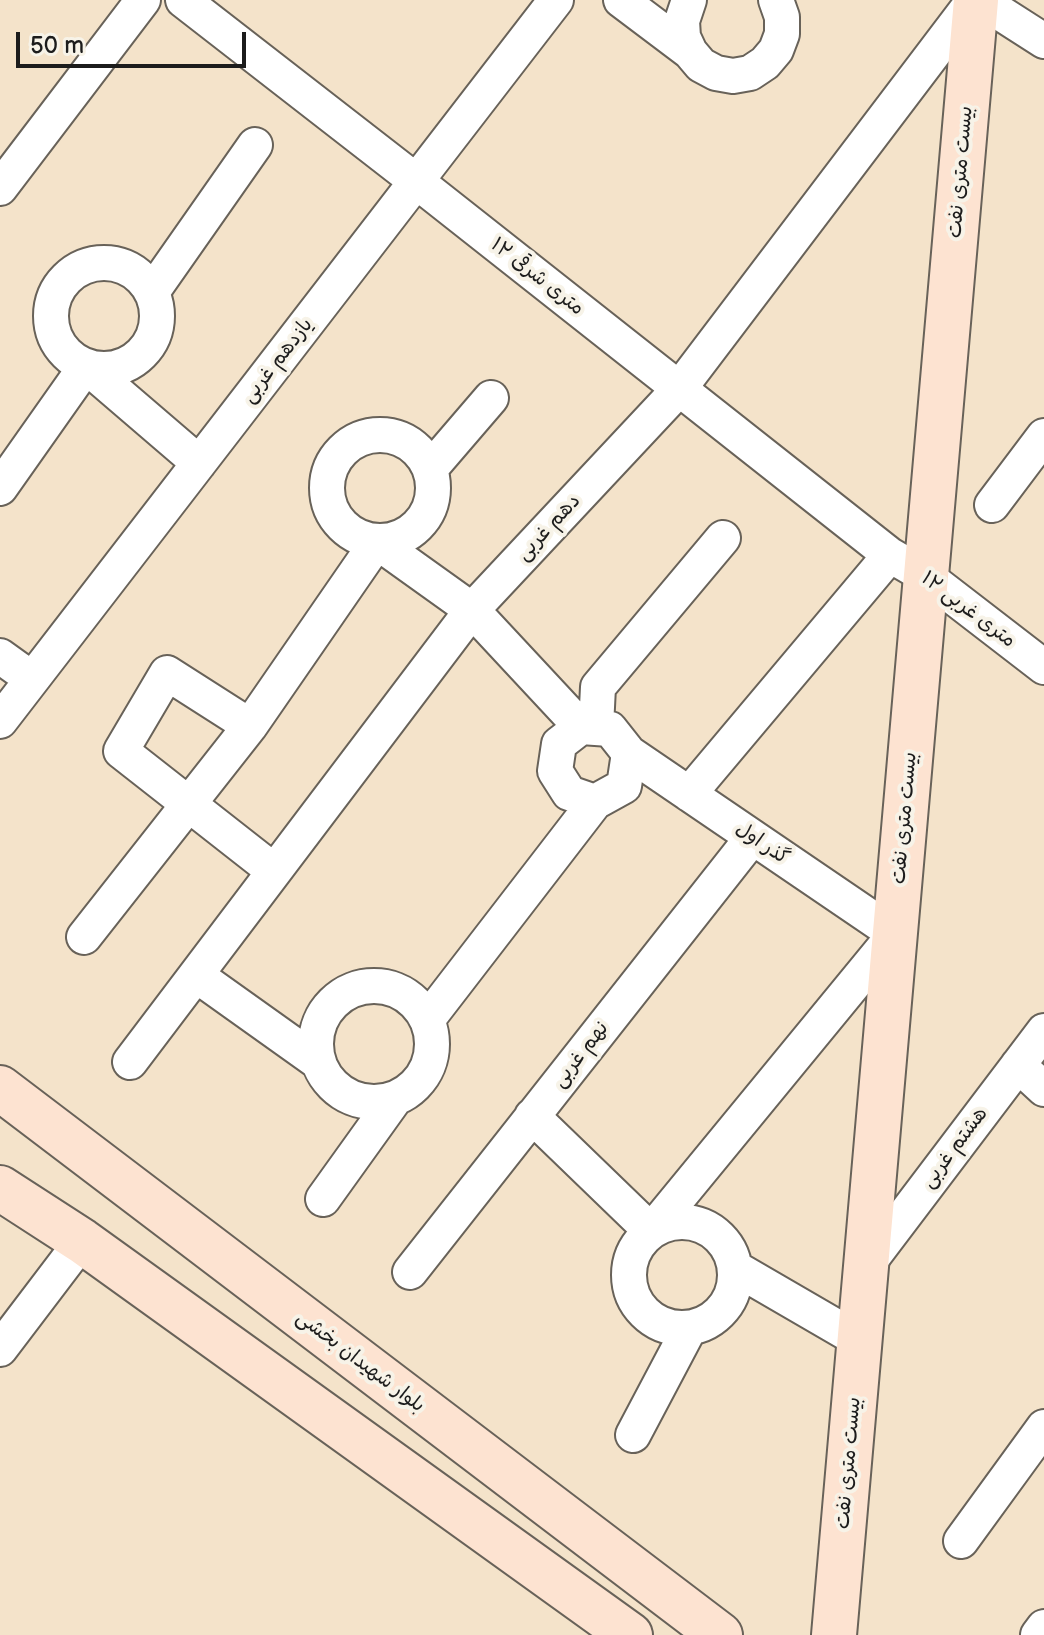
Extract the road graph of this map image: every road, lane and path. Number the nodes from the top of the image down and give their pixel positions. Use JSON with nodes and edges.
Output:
{"nodes":[{"id":1,"x":143,"y":0,"type":"edge"},
{"id":2,"x":183,"y":0,"type":"edge"},
{"id":3,"x":556,"y":0,"type":"edge"},
{"id":4,"x":621,"y":0,"type":"edge"},
{"id":5,"x":689,"y":0,"type":"edge"},
{"id":6,"x":777,"y":0,"type":"edge"},
{"id":7,"x":977,"y":0,"type":"edge"},
{"id":8,"x":1044,"y":41,"type":"edge"},
{"id":9,"x":690,"y":52,"type":"junction"},
{"id":10,"x":255,"y":145,"type":"dead end"},
{"id":11,"x":416,"y":181,"type":"junction"},
{"id":12,"x":0,"y":188,"type":"edge"},
{"id":13,"x":152,"y":292,"type":"junction"},
{"id":14,"x":86,"y":366,"type":"junction"},
{"id":15,"x":679,"y":389,"type":"junction"},
{"id":16,"x":491,"y":398,"type":"dead end"},
{"id":17,"x":1044,"y":436,"type":"edge"},
{"id":18,"x":199,"y":463,"type":"junction"},
{"id":19,"x":430,"y":469,"type":"junction"},
{"id":20,"x":0,"y":488,"type":"edge"},
{"id":21,"x":992,"y":505,"type":"dead end"},
{"id":22,"x":723,"y":538,"type":"dead end"},
{"id":23,"x":377,"y":542,"type":"junction"},
{"id":24,"x":908,"y":566,"type":"junction"},
{"id":25,"x":472,"y":610,"type":"junction"},
{"id":26,"x":0,"y":656,"type":"edge"},
{"id":27,"x":1044,"y":667,"type":"edge"},
{"id":28,"x":32,"y":679,"type":"junction"},
{"id":29,"x":0,"y":721,"type":"edge"},
{"id":30,"x":250,"y":726,"type":"junction"},
{"id":31,"x":588,"y":727,"type":"junction"},
{"id":32,"x":629,"y":753,"type":"junction"},
{"id":33,"x":689,"y":794,"type":"junction"},
{"id":34,"x":595,"y":802,"type":"junction"},
{"id":35,"x":187,"y":804,"type":"junction"},
{"id":36,"x":752,"y":838,"type":"junction"},
{"id":37,"x":274,"y":871,"type":"junction"},
{"id":38,"x":895,"y":934,"type":"junction"},
{"id":39,"x":84,"y":937,"type":"dead end"},
{"id":40,"x":196,"y":975,"type":"junction"},
{"id":41,"x":427,"y":1020,"type":"junction"},
{"id":42,"x":1044,"y":1031,"type":"edge"},
{"id":43,"x":130,"y":1062,"type":"dead end"},
{"id":44,"x":318,"y":1062,"type":"junction"},
{"id":45,"x":1018,"y":1065,"type":"junction"},
{"id":46,"x":0,"y":1088,"type":"edge"},
{"id":47,"x":1044,"y":1089,"type":"edge"},
{"id":48,"x":394,"y":1100,"type":"junction"},
{"id":49,"x":532,"y":1116,"type":"junction"},
{"id":50,"x":0,"y":1188,"type":"edge"},
{"id":51,"x":323,"y":1199,"type":"dead end"},
{"id":52,"x":651,"y":1231,"type":"junction"},
{"id":53,"x":82,"y":1241,"type":"junction"},
{"id":54,"x":866,"y":1266,"type":"junction"},
{"id":55,"x":735,"y":1268,"type":"junction"},
{"id":56,"x":410,"y":1272,"type":"dead end"},
{"id":57,"x":689,"y":1329,"type":"junction"},
{"id":58,"x":859,"y":1340,"type":"junction"},
{"id":59,"x":0,"y":1349,"type":"edge"},
{"id":60,"x":1044,"y":1427,"type":"edge"},
{"id":61,"x":633,"y":1435,"type":"dead end"},
{"id":62,"x":961,"y":1541,"type":"dead end"},
{"id":63,"x":1044,"y":1627,"type":"edge"},
{"id":64,"x":630,"y":1635,"type":"edge"},
{"id":65,"x":720,"y":1635,"type":"edge"},
{"id":66,"x":834,"y":1635,"type":"edge"},
{"id":67,"x":1038,"y":1635,"type":"edge"}],
"edges":[{"from":1,"to":12,"type":"street"},
{"from":2,"to":11,"type":"street","name":"۱۲ متری شرقی"},
{"from":3,"to":11,"type":"street","name":"یازدهم غربی"},
{"from":4,"to":9,"type":"street"},
{"from":5,"to":9,"type":"street"},
{"from":6,"to":9,"type":"street"},
{"from":7,"to":8,"type":"street"},
{"from":7,"to":15,"type":"street","name":"دهم غربی"},
{"from":7,"to":24,"type":"main road","name":"بیست متری نفت"},
{"from":10,"to":13,"type":"street"},
{"from":11,"to":15,"type":"street","name":"۱۲ متری شرقی"},
{"from":11,"to":18,"type":"street","name":"یازدهم غربی"},
{"from":13,"to":14,"type":"street"},
{"from":13,"to":14,"type":"street"},
{"from":14,"to":18,"type":"street"},
{"from":14,"to":20,"type":"street"},
{"from":15,"to":24,"type":"street","name":"۱۲ متری شرقی"},
{"from":15,"to":25,"type":"street","name":"دهم غربی"},
{"from":16,"to":19,"type":"street"},
{"from":17,"to":21,"type":"street"},
{"from":18,"to":28,"type":"street","name":"یازدهم غربی"},
{"from":19,"to":23,"type":"street"},
{"from":19,"to":23,"type":"street"},
{"from":22,"to":31,"type":"street"},
{"from":23,"to":25,"type":"street"},
{"from":23,"to":30,"type":"street"},
{"from":24,"to":27,"type":"street","name":"۱۲ متری غربی"},
{"from":24,"to":33,"type":"street"},
{"from":24,"to":38,"type":"main road","name":"بیست متری نفت"},
{"from":25,"to":31,"type":"street"},
{"from":25,"to":37,"type":"street","name":"دهم غربی"},
{"from":26,"to":28,"type":"street"},
{"from":28,"to":29,"type":"street","name":"یازدهم غربی"},
{"from":30,"to":35,"type":"street"},
{"from":30,"to":35,"type":"street"},
{"from":31,"to":32,"type":"street"},
{"from":31,"to":34,"type":"street"},
{"from":32,"to":33,"type":"street","name":"گذر اول"},
{"from":32,"to":34,"type":"street"},
{"from":33,"to":36,"type":"street","name":"گذر اول"},
{"from":34,"to":41,"type":"street"},
{"from":35,"to":37,"type":"street"},
{"from":35,"to":39,"type":"street"},
{"from":36,"to":38,"type":"street","name":"گذر اول"},
{"from":36,"to":49,"type":"street","name":"نهم غربی"},
{"from":37,"to":40,"type":"street","name":"دهم غربی"},
{"from":38,"to":52,"type":"street"},
{"from":38,"to":54,"type":"main road","name":"بیست متری نفت"},
{"from":40,"to":43,"type":"street","name":"دهم غربی"},
{"from":40,"to":44,"type":"street"},
{"from":41,"to":44,"type":"street"},
{"from":41,"to":48,"type":"street"},
{"from":42,"to":45,"type":"street","name":"هشتم غربی"},
{"from":44,"to":48,"type":"street"},
{"from":45,"to":47,"type":"street"},
{"from":45,"to":54,"type":"street","name":"هشتم غربی"},
{"from":46,"to":65,"type":"main road","name":"بلوار شهیدان بخشی"},
{"from":48,"to":51,"type":"street"},
{"from":49,"to":52,"type":"street"},
{"from":49,"to":56,"type":"street","name":"نهم غربی"},
{"from":50,"to":53,"type":"main road"},
{"from":52,"to":55,"type":"street"},
{"from":52,"to":57,"type":"street"},
{"from":53,"to":59,"type":"street"},
{"from":53,"to":64,"type":"main road"},
{"from":54,"to":58,"type":"main road","name":"بیست متری نفت"},
{"from":55,"to":57,"type":"street"},
{"from":55,"to":58,"type":"street"},
{"from":57,"to":61,"type":"street"},
{"from":58,"to":66,"type":"main road","name":"بیست متری نفت"},
{"from":60,"to":62,"type":"street"},
{"from":63,"to":67,"type":"street"}]}
